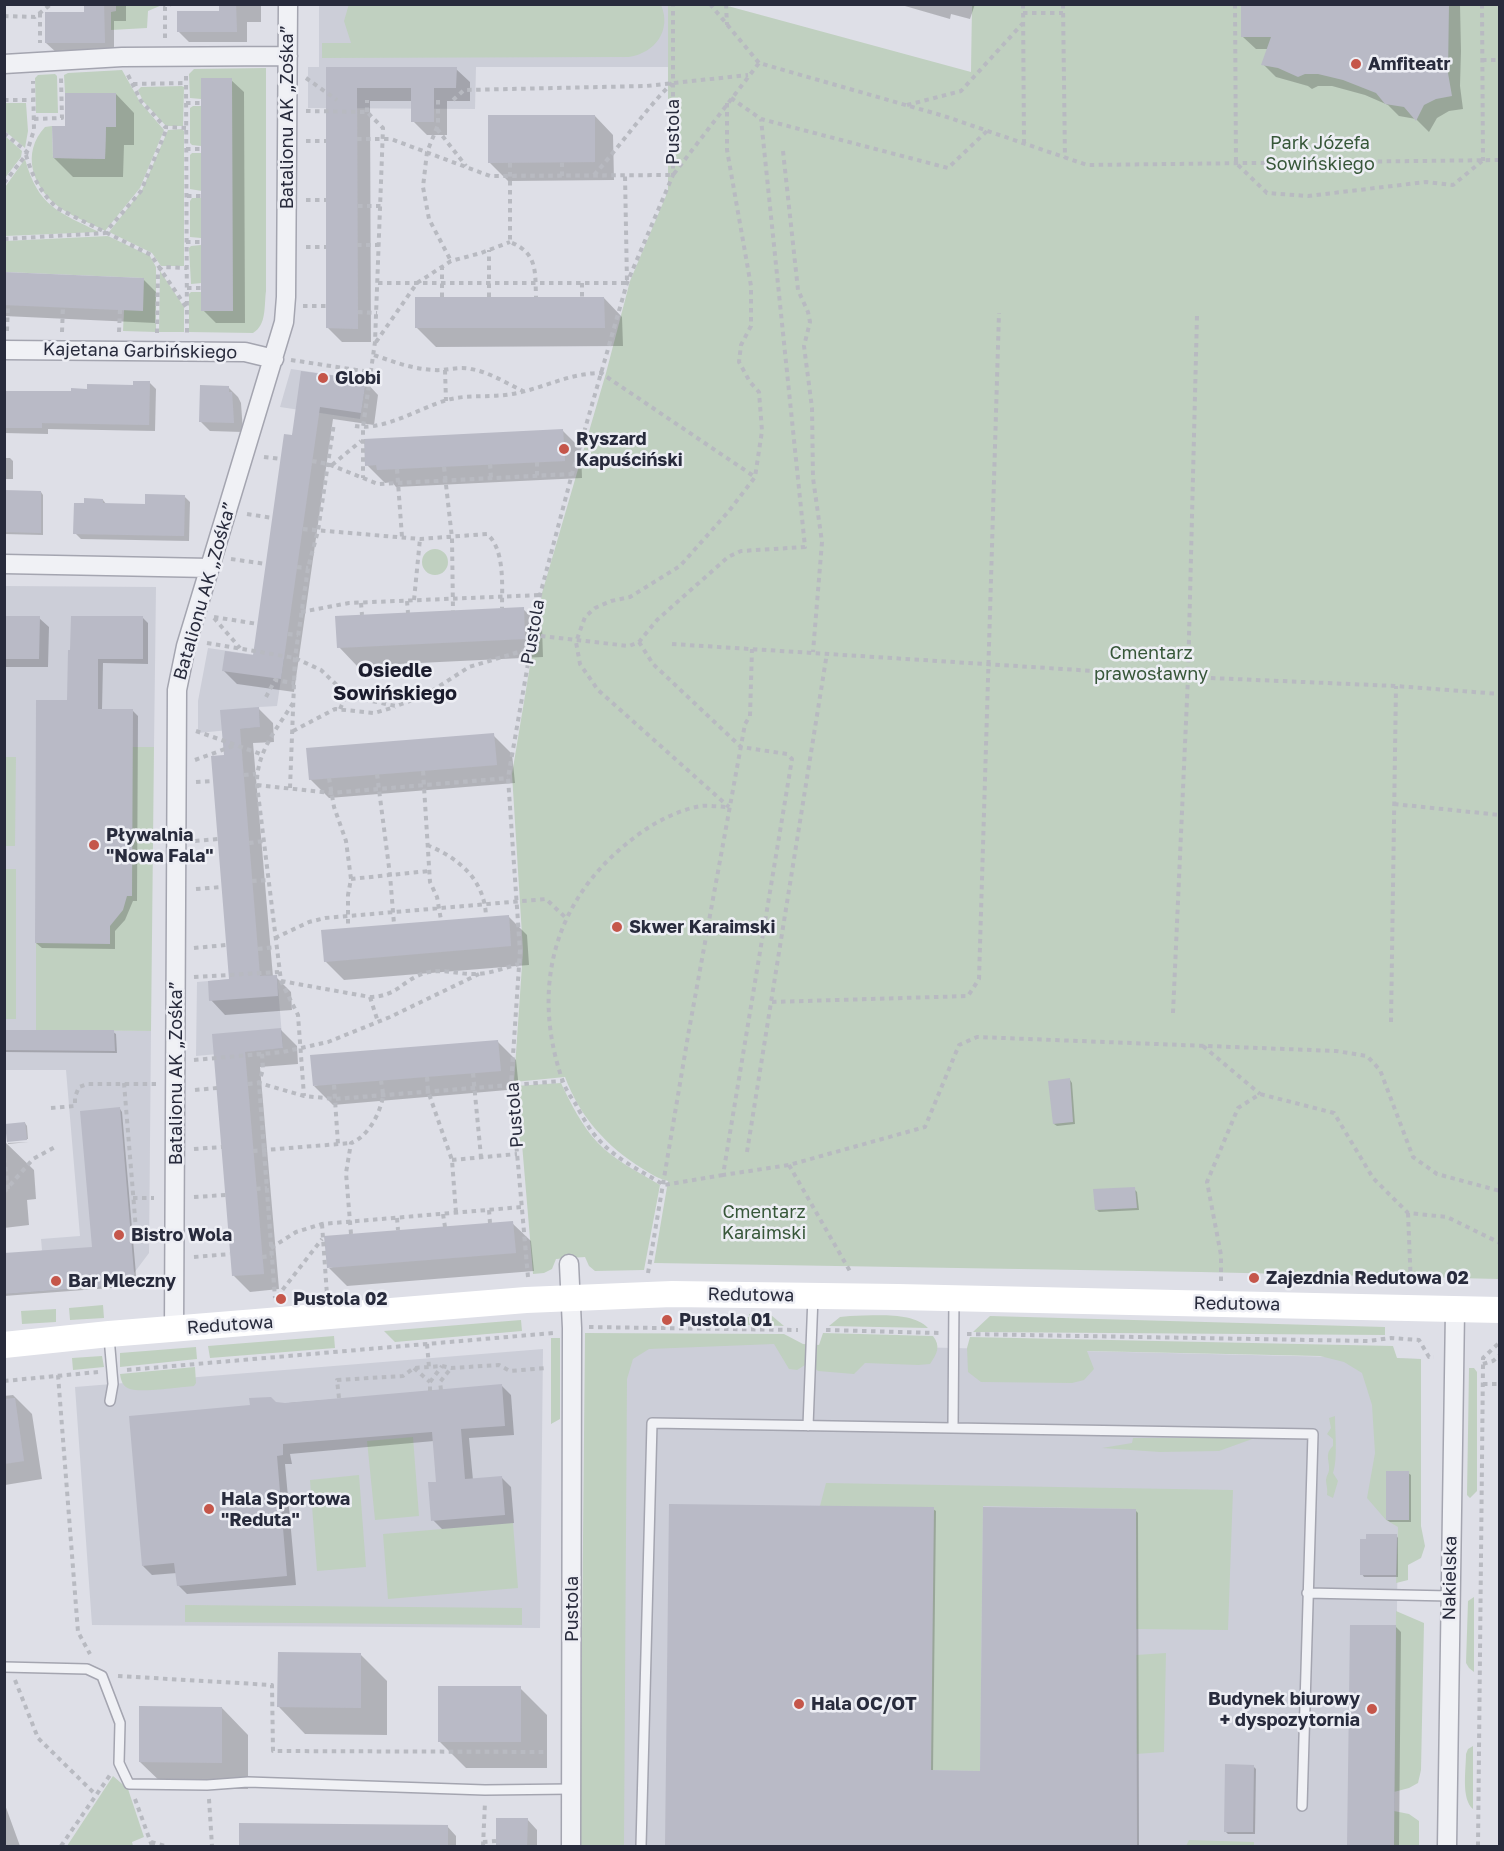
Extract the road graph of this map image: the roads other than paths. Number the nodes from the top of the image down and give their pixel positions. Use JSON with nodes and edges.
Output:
{"nodes":[{"id":1,"x":288,"y":4,"type":"edge"},
{"id":2,"x":288,"y":56,"type":"junction"},
{"id":3,"x":4,"y":64,"type":"edge"},
{"id":4,"x":6,"y":341,"type":"edge"},
{"id":5,"x":282,"y":360,"type":"junction"},
{"id":6,"x":4,"y":564,"type":"edge"},
{"id":7,"x":210,"y":568,"type":"junction"},
{"id":8,"x":569,"y":1264,"type":"dead end"},
{"id":9,"x":813,"y":1296,"type":"junction"},
{"id":10,"x":571,"y":1298,"type":"junction"},
{"id":11,"x":954,"y":1298,"type":"junction"},
{"id":12,"x":1455,"y":1310,"type":"junction"},
{"id":13,"x":1500,"y":1310,"type":"edge"},
{"id":14,"x":174,"y":1329,"type":"junction"},
{"id":15,"x":109,"y":1334,"type":"junction"},
{"id":16,"x":4,"y":1345,"type":"edge"},
{"id":17,"x":110,"y":1401,"type":"dead end"},
{"id":18,"x":808,"y":1426,"type":"junction"},
{"id":19,"x":953,"y":1428,"type":"junction"},
{"id":20,"x":1307,"y":1593,"type":"junction"},
{"id":21,"x":1450,"y":1596,"type":"junction"},
{"id":22,"x":7,"y":1668,"type":"edge"},
{"id":23,"x":572,"y":1789,"type":"junction"},
{"id":24,"x":1302,"y":1806,"type":"dead end"},
{"id":25,"x":571,"y":1846,"type":"edge"},
{"id":26,"x":641,"y":1846,"type":"edge"},
{"id":27,"x":1447,"y":1846,"type":"edge"}],
"edges":[{"from":1,"to":2,"type":"street","name":"Batalionu AK „Zośka”"},
{"from":2,"to":3,"type":"street"},
{"from":2,"to":5,"type":"street","name":"Batalionu AK „Zośka”"},
{"from":4,"to":5,"type":"street","name":"Kajetana Garbińskiego"},
{"from":5,"to":7,"type":"street","name":"Batalionu AK „Zośka”"},
{"from":6,"to":7,"type":"street"},
{"from":7,"to":14,"type":"street","name":"Batalionu AK „Zośka”"},
{"from":8,"to":10,"type":"street","name":"Pustola"},
{"from":9,"to":10,"type":"street","name":"Redutowa"},
{"from":9,"to":11,"type":"street","name":"Redutowa"},
{"from":9,"to":18,"type":"lane"},
{"from":10,"to":14,"type":"street","name":"Redutowa"},
{"from":10,"to":23,"type":"street","name":"Pustola"},
{"from":11,"to":12,"type":"street","name":"Redutowa"},
{"from":11,"to":19,"type":"lane"},
{"from":12,"to":13,"type":"street","name":"Redutowa"},
{"from":12,"to":21,"type":"street","name":"Nakielska"},
{"from":14,"to":15,"type":"street","name":"Redutowa"},
{"from":15,"to":16,"type":"street","name":"Redutowa"},
{"from":15,"to":17,"type":"lane"},
{"from":18,"to":19,"type":"lane"},
{"from":18,"to":26,"type":"lane"},
{"from":19,"to":20,"type":"lane"},
{"from":20,"to":21,"type":"lane"},
{"from":20,"to":24,"type":"lane"},
{"from":21,"to":27,"type":"street","name":"Nakielska"},
{"from":22,"to":23,"type":"lane"},
{"from":23,"to":25,"type":"street","name":"Pustola"}]}
